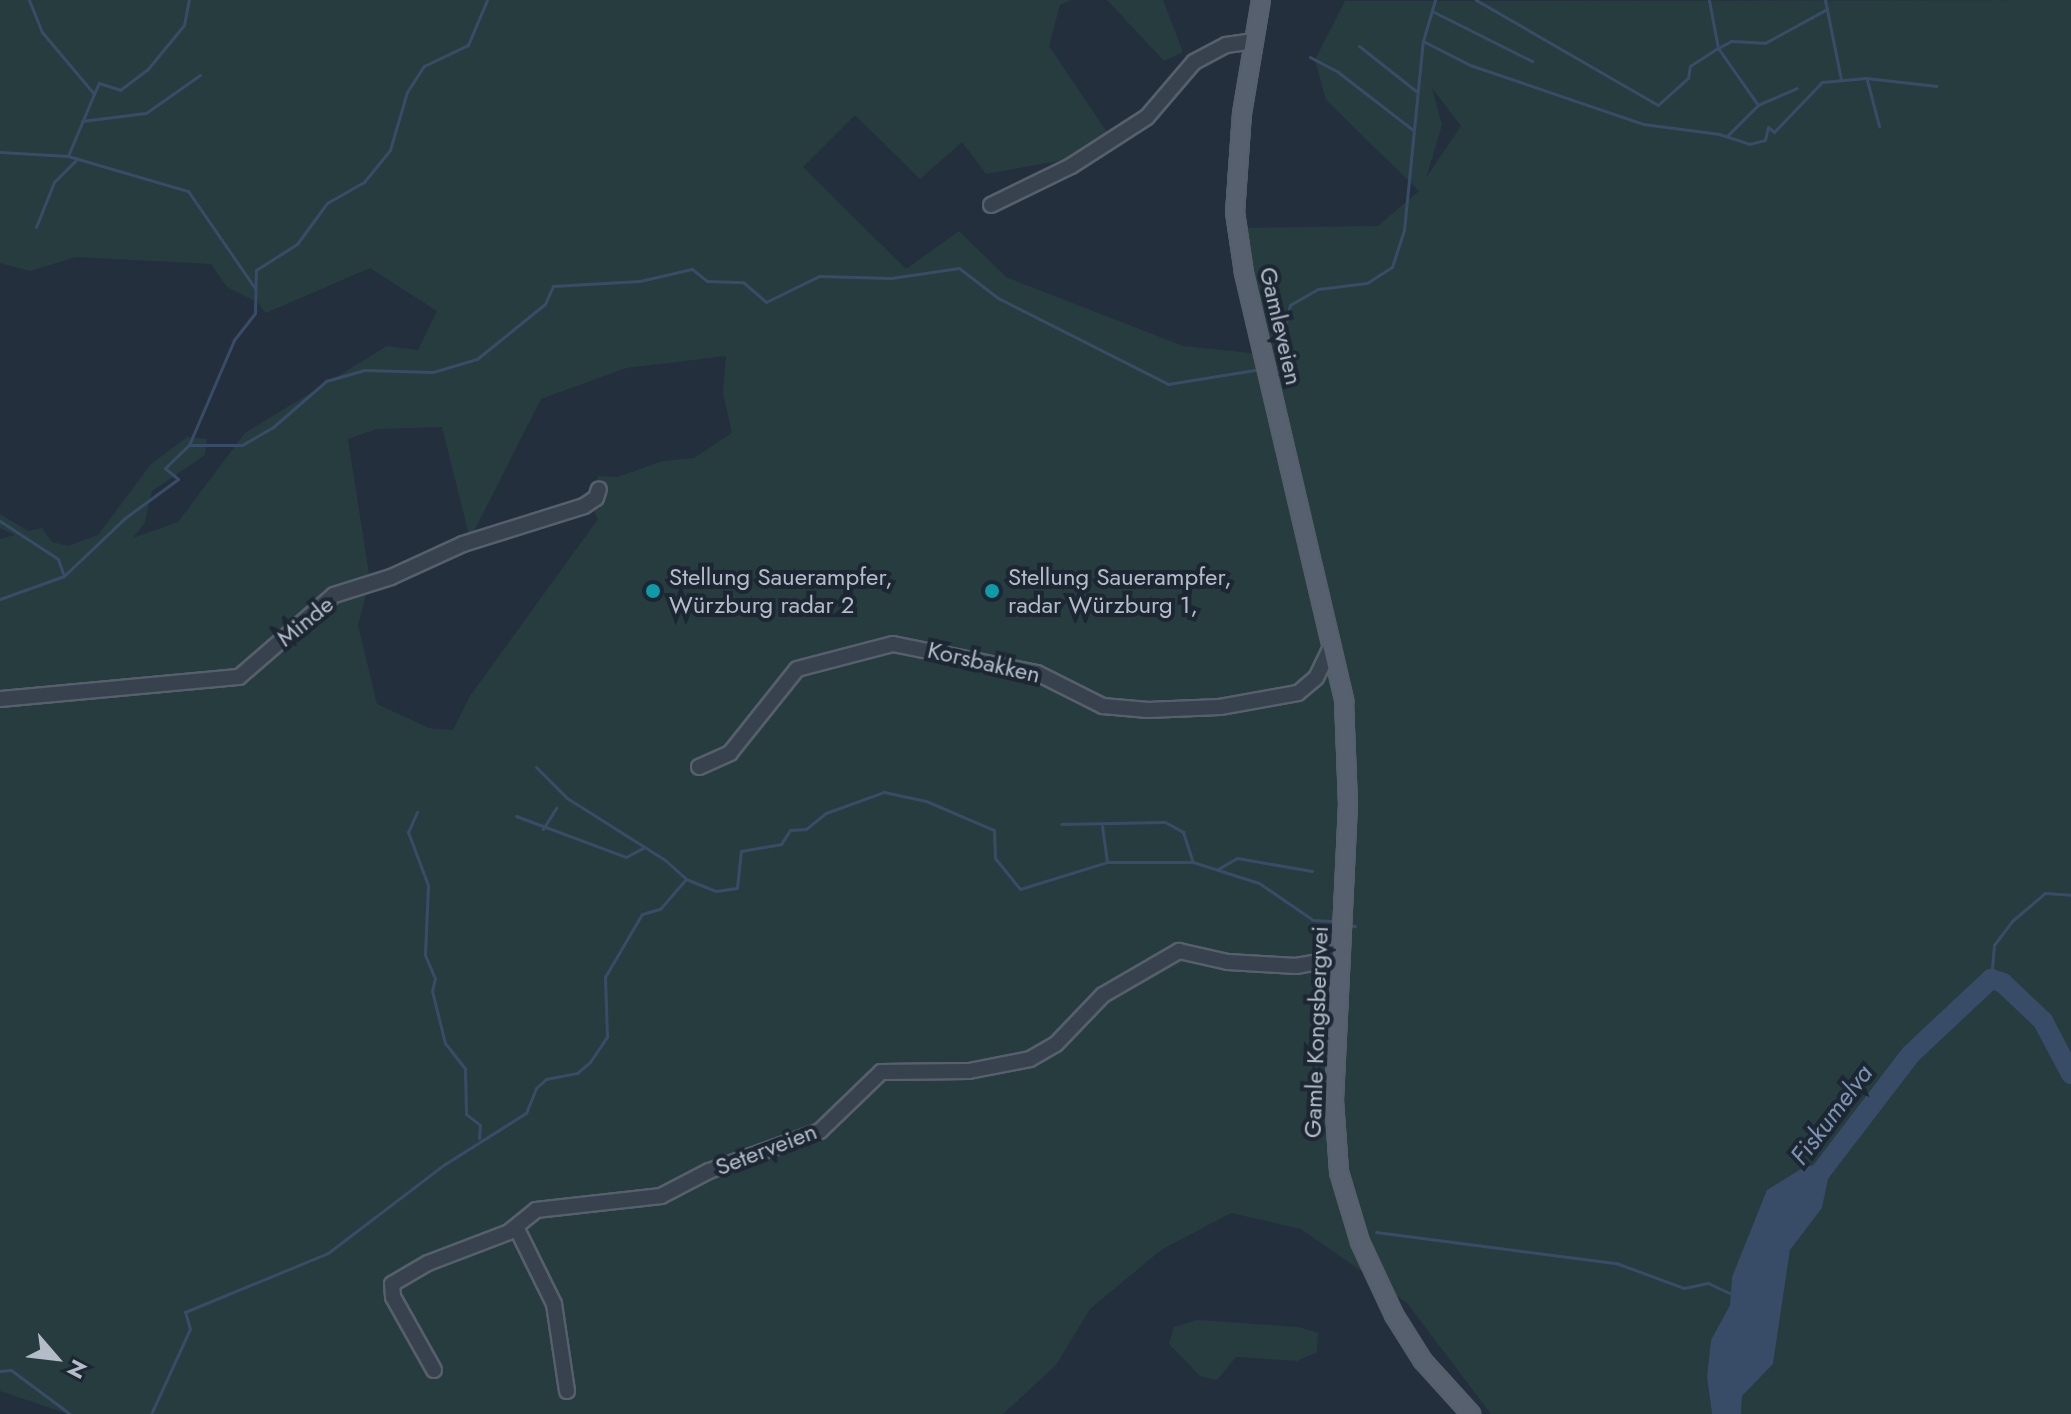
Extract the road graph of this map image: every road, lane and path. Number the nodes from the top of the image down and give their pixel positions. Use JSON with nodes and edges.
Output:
{"nodes":[{"id":1,"x":1261,"y":0,"type":"edge"},
{"id":2,"x":1253,"y":41,"type":"junction"},
{"id":3,"x":991,"y":205,"type":"dead end"},
{"id":4,"x":599,"y":489,"type":"dead end"},
{"id":5,"x":1324,"y":617,"type":"joint"},
{"id":6,"x":1331,"y":647,"type":"junction"},
{"id":7,"x":0,"y":699,"type":"edge"},
{"id":8,"x":699,"y":767,"type":"dead end"},
{"id":9,"x":1341,"y":949,"type":"junction"},
{"id":10,"x":516,"y":1227,"type":"junction"},
{"id":11,"x":434,"y":1370,"type":"dead end"},
{"id":12,"x":567,"y":1391,"type":"dead end"},
{"id":13,"x":1471,"y":1414,"type":"edge"}],
"edges":[{"from":1,"to":2,"type":"main road","name":"Gamleveien"},
{"from":2,"to":3,"type":"street"},
{"from":2,"to":5,"type":"main road","name":"Gamleveien"},
{"from":4,"to":7,"type":"street","name":"Minde"},
{"from":5,"to":6,"type":"main road","name":"Gamle Kongsbergvei"},
{"from":6,"to":8,"type":"street","name":"Korsbakken"},
{"from":6,"to":9,"type":"main road","name":"Gamle Kongsbergvei"},
{"from":9,"to":10,"type":"street","name":"Seterveien"},
{"from":9,"to":13,"type":"main road","name":"Gamle Kongsbergvei"},
{"from":10,"to":11,"type":"street","name":"Seterveien"},
{"from":10,"to":12,"type":"street"}]}
